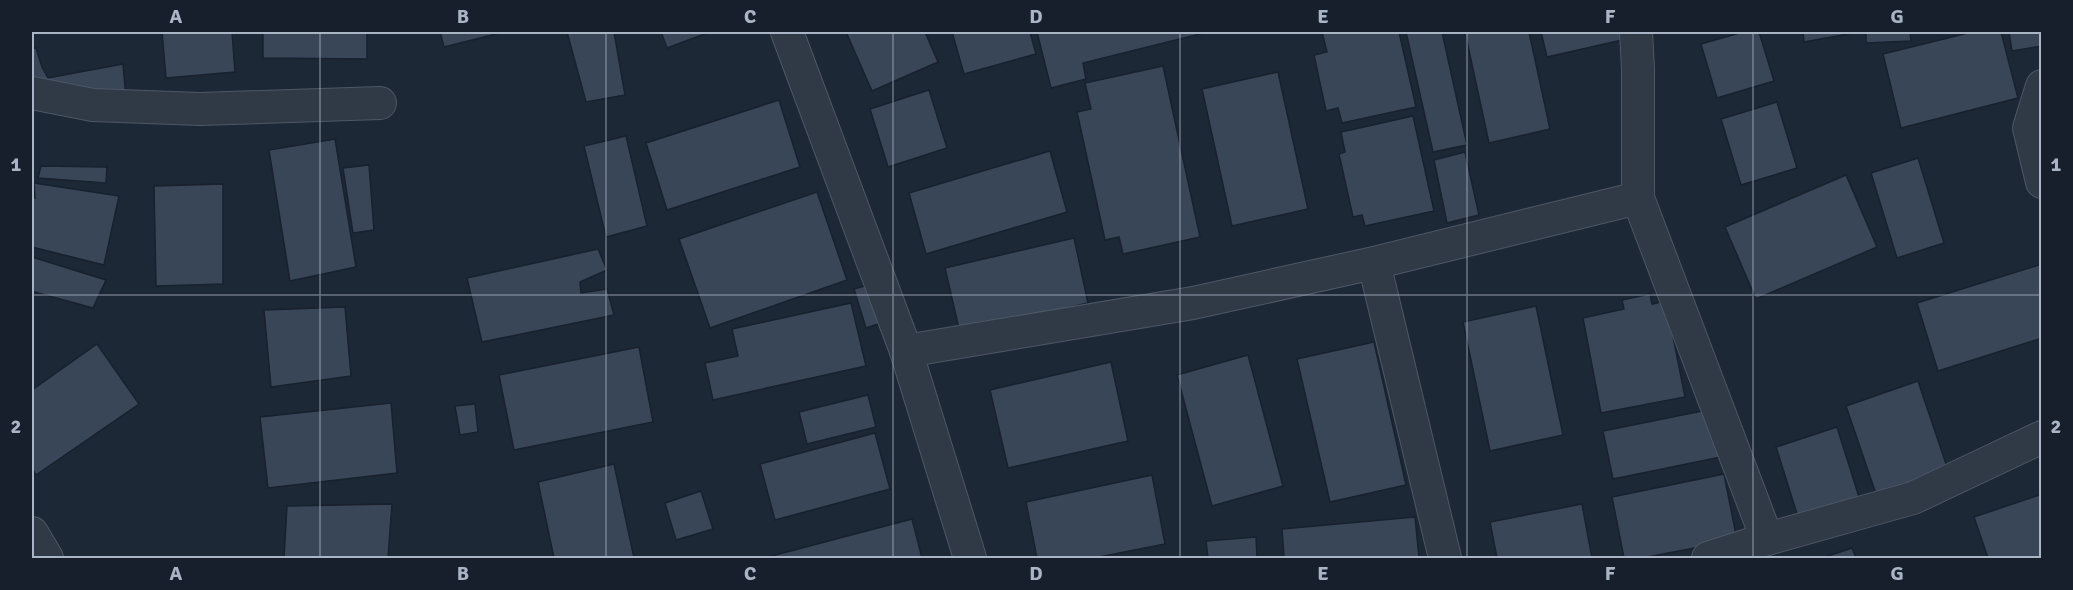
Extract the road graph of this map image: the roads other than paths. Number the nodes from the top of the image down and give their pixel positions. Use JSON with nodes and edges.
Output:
{"nodes":[{"id":1,"x":787,"y":32,"type":"edge"},
{"id":2,"x":1635,"y":32,"type":"edge"},
{"id":3,"x":2042,"y":86,"type":"edge"},
{"id":4,"x":32,"y":93,"type":"edge"},
{"id":5,"x":380,"y":103,"type":"dead end"},
{"id":6,"x":2042,"y":182,"type":"edge"},
{"id":7,"x":1638,"y":198,"type":"junction"},
{"id":8,"x":1374,"y":263,"type":"junction"},
{"id":9,"x":906,"y":351,"type":"junction"},
{"id":10,"x":2042,"y":436,"type":"edge"},
{"id":11,"x":32,"y":532,"type":"edge"},
{"id":12,"x":1767,"y":539,"type":"junction"},
{"id":13,"x":47,"y":558,"type":"edge"},
{"id":14,"x":970,"y":558,"type":"edge"},
{"id":15,"x":1445,"y":558,"type":"edge"},
{"id":16,"x":1708,"y":558,"type":"edge"}],
"edges":[{"from":1,"to":9,"type":"street"},
{"from":2,"to":7,"type":"street"},
{"from":3,"to":6,"type":"street"},
{"from":4,"to":5,"type":"street"},
{"from":7,"to":8,"type":"street"},
{"from":7,"to":12,"type":"street"},
{"from":8,"to":9,"type":"street"},
{"from":8,"to":15,"type":"street"},
{"from":9,"to":14,"type":"street"},
{"from":10,"to":12,"type":"street"},
{"from":11,"to":13,"type":"street"},
{"from":12,"to":16,"type":"street"}]}
